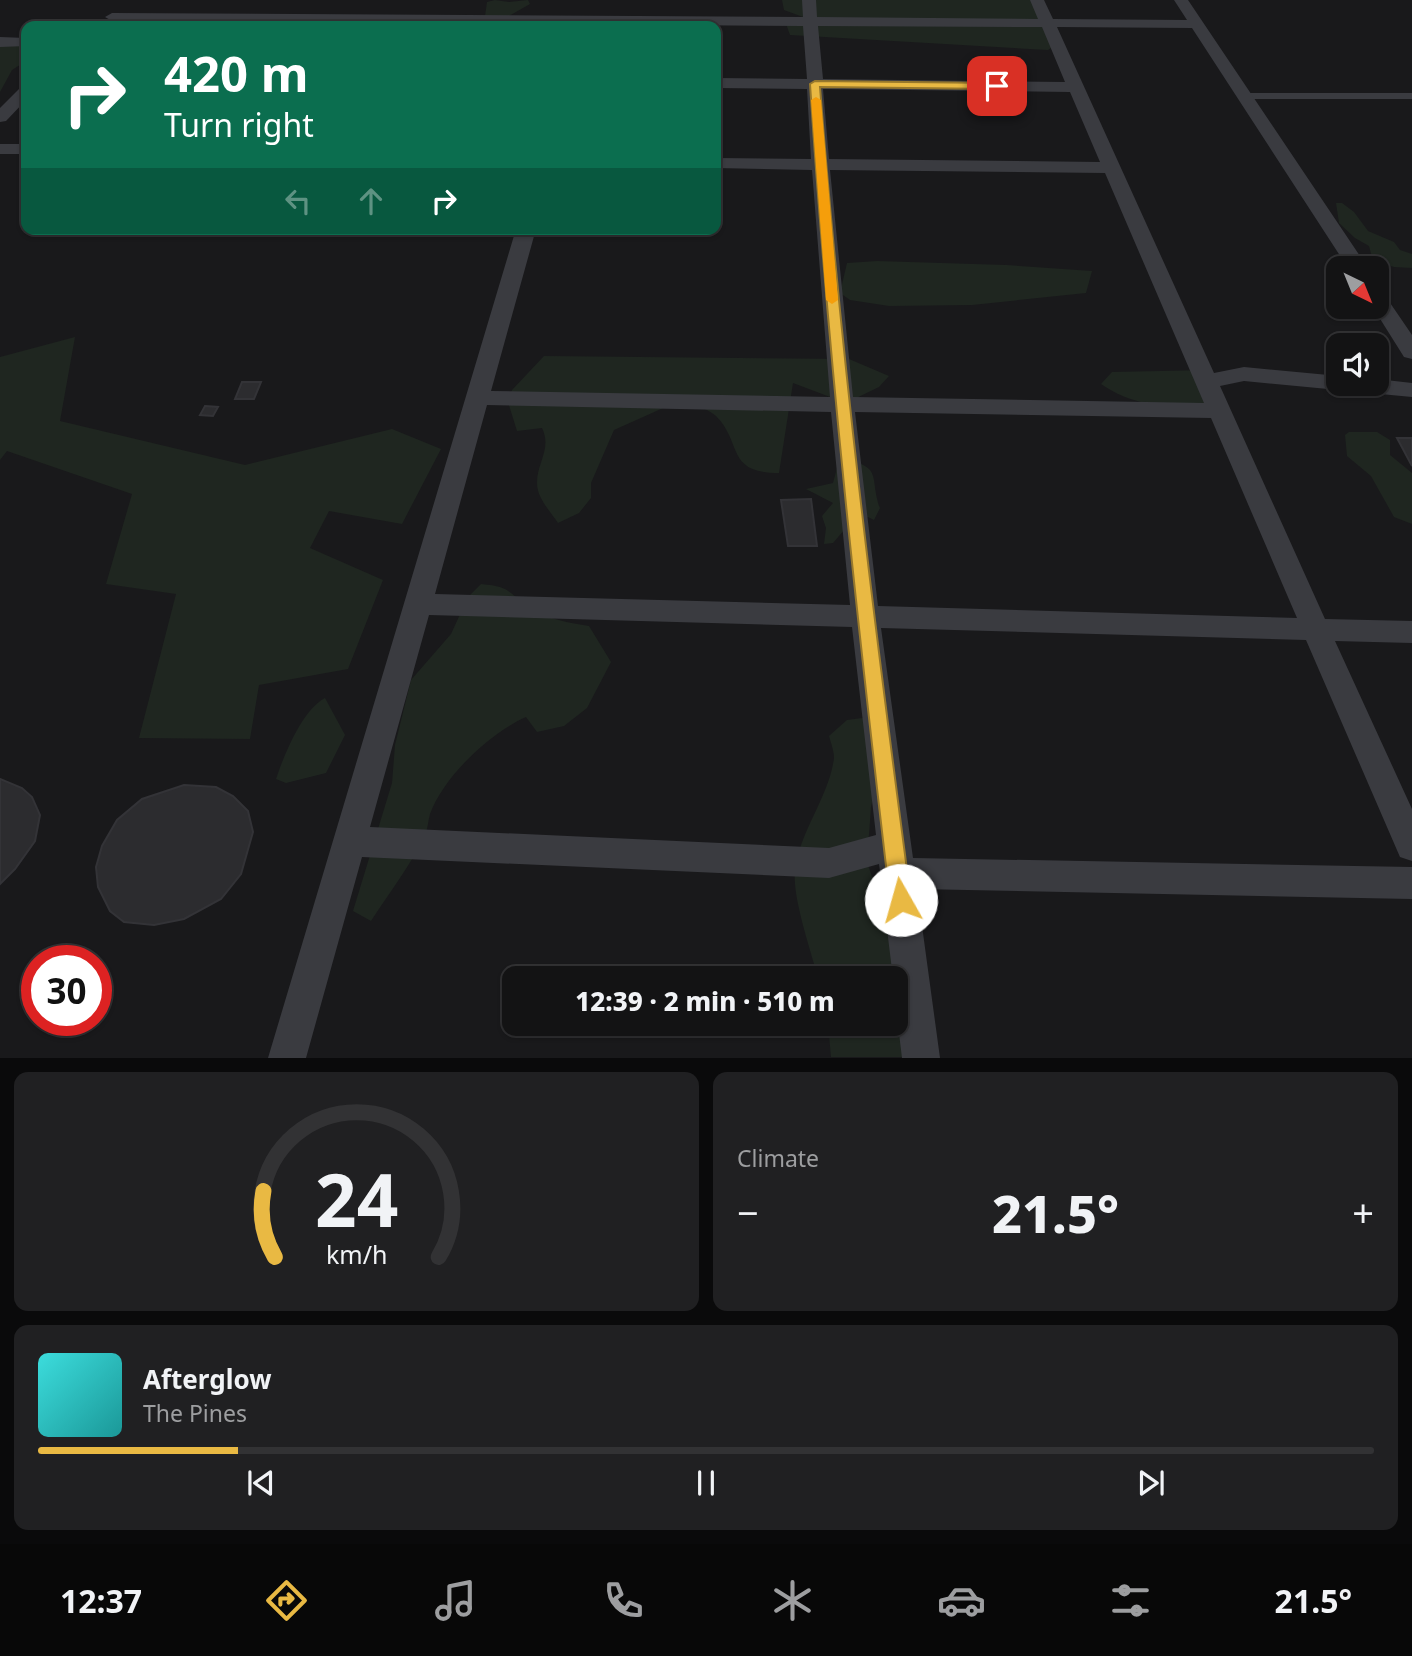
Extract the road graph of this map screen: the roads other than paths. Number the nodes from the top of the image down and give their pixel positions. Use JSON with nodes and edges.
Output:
{"nodes":[{"id":1,"x":130,"y":0,"type":"edge"},
{"id":2,"x":285,"y":0,"type":"edge"},
{"id":3,"x":427,"y":0,"type":"edge"},
{"id":4,"x":593,"y":0,"type":"edge"},
{"id":5,"x":1037,"y":0,"type":"edge"},
{"id":6,"x":1181,"y":0,"type":"edge"},
{"id":7,"x":810,"y":11,"type":"edge"},
{"id":8,"x":107,"y":21,"type":"edge"},
{"id":9,"x":267,"y":21,"type":"edge"},
{"id":10,"x":415,"y":21,"type":"edge"},
{"id":11,"x":587,"y":21,"type":"edge"},
{"id":12,"x":638,"y":21,"type":"edge"},
{"id":13,"x":1047,"y":23,"type":"junction"},
{"id":14,"x":1197,"y":24,"type":"junction"},
{"id":15,"x":0,"y":42,"type":"edge"},
{"id":16,"x":21,"y":42,"type":"edge"},
{"id":17,"x":721,"y":83,"type":"edge"},
{"id":18,"x":815,"y":84,"type":"junction"},
{"id":19,"x":1075,"y":87,"type":"junction"},
{"id":20,"x":21,"y":96,"type":"edge"},
{"id":21,"x":1245,"y":96,"type":"junction"},
{"id":22,"x":1412,"y":96,"type":"edge"},
{"id":23,"x":0,"y":117,"type":"edge"},
{"id":24,"x":0,"y":149,"type":"edge"},
{"id":25,"x":21,"y":149,"type":"edge"},
{"id":26,"x":721,"y":163,"type":"edge"},
{"id":27,"x":821,"y":167,"type":"junction"},
{"id":28,"x":1111,"y":168,"type":"junction"},
{"id":29,"x":524,"y":235,"type":"edge"},
{"id":30,"x":1350,"y":256,"type":"edge"},
{"id":31,"x":1390,"y":318,"type":"edge"},
{"id":32,"x":1412,"y":352,"type":"edge"},
{"id":33,"x":1206,"y":382,"type":"junction"},
{"id":34,"x":1326,"y":382,"type":"edge"},
{"id":35,"x":1389,"y":388,"type":"edge"},
{"id":36,"x":1412,"y":390,"type":"edge"},
{"id":37,"x":478,"y":398,"type":"junction"},
{"id":38,"x":842,"y":404,"type":"junction"},
{"id":39,"x":1219,"y":411,"type":"junction"},
{"id":40,"x":418,"y":604,"type":"junction"},
{"id":41,"x":865,"y":617,"type":"junction"},
{"id":42,"x":1316,"y":629,"type":"junction"},
{"id":43,"x":1412,"y":632,"type":"edge"},
{"id":44,"x":350,"y":841,"type":"junction"},
{"id":45,"x":1412,"y":846,"type":"edge"},
{"id":46,"x":896,"y":859,"type":"junction"},
{"id":47,"x":1412,"y":883,"type":"edge"},
{"id":48,"x":287,"y":1058,"type":"edge"},
{"id":49,"x":921,"y":1058,"type":"edge"}],
"edges":[{"from":1,"to":8,"type":"street"},
{"from":2,"to":9,"type":"street"},
{"from":3,"to":10,"type":"street"},
{"from":4,"to":11,"type":"street"},
{"from":5,"to":13,"type":"street"},
{"from":6,"to":14,"type":"street"},
{"from":7,"to":12,"type":"street"},
{"from":7,"to":13,"type":"street"},
{"from":7,"to":18,"type":"street"},
{"from":13,"to":14,"type":"street"},
{"from":13,"to":19,"type":"street"},
{"from":14,"to":21,"type":"street"},
{"from":15,"to":16,"type":"street"},
{"from":17,"to":18,"type":"street"},
{"from":18,"to":19,"type":"street"},
{"from":18,"to":27,"type":"street"},
{"from":19,"to":28,"type":"street"},
{"from":20,"to":23,"type":"street"},
{"from":21,"to":22,"type":"lane"},
{"from":21,"to":30,"type":"street"},
{"from":24,"to":25,"type":"street"},
{"from":26,"to":27,"type":"street"},
{"from":27,"to":28,"type":"street"},
{"from":27,"to":38,"type":"street"},
{"from":28,"to":33,"type":"street"},
{"from":29,"to":37,"type":"street"},
{"from":31,"to":32,"type":"street"},
{"from":33,"to":34,"type":"street"},
{"from":33,"to":39,"type":"street"},
{"from":35,"to":36,"type":"street"},
{"from":37,"to":38,"type":"street"},
{"from":37,"to":40,"type":"street"},
{"from":38,"to":39,"type":"street"},
{"from":38,"to":41,"type":"street"},
{"from":39,"to":42,"type":"street"},
{"from":40,"to":41,"type":"street"},
{"from":40,"to":44,"type":"street"},
{"from":41,"to":42,"type":"street"},
{"from":41,"to":46,"type":"street"},
{"from":42,"to":43,"type":"street"},
{"from":42,"to":45,"type":"street"},
{"from":44,"to":46,"type":"street"},
{"from":44,"to":48,"type":"street"},
{"from":46,"to":47,"type":"street"},
{"from":46,"to":49,"type":"street"}]}
